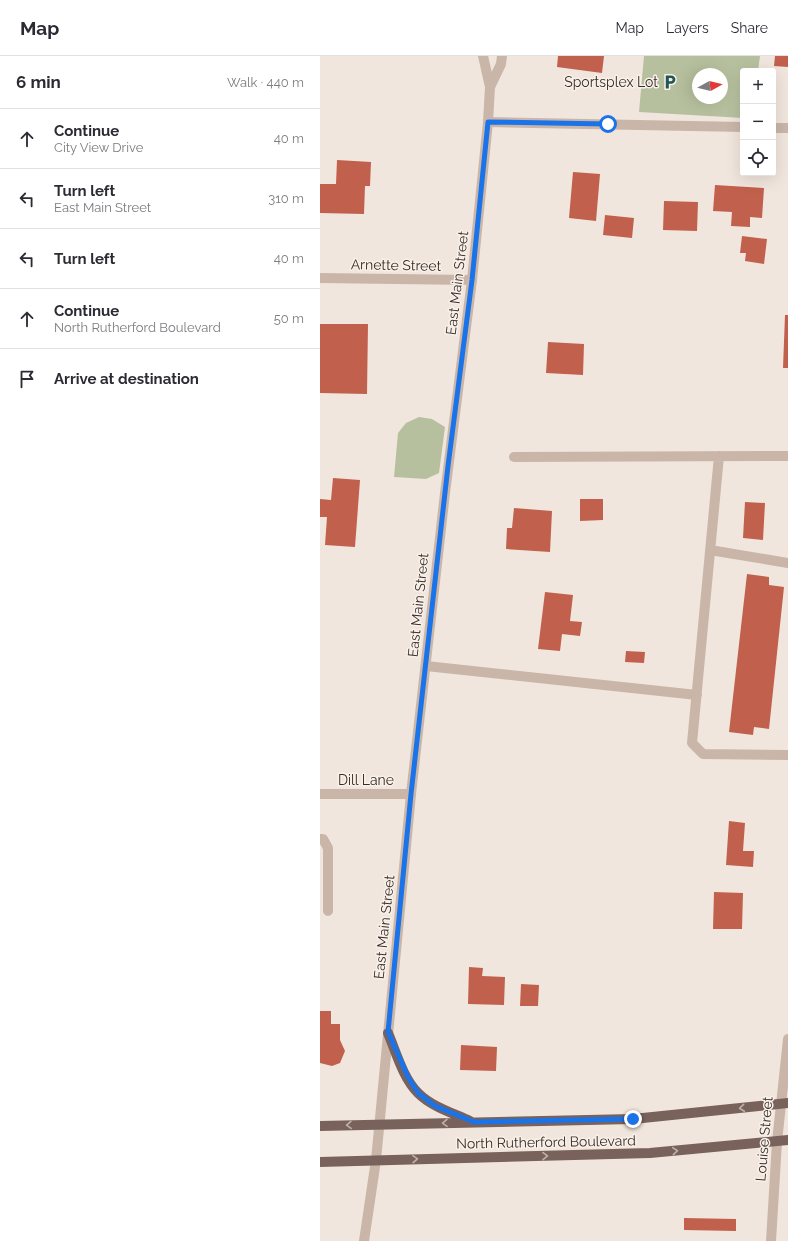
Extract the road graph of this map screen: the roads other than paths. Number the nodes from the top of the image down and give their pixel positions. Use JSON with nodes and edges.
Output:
{"nodes":[{"id":1,"x":483,"y":56,"type":"edge"},
{"id":2,"x":502,"y":56,"type":"edge"},
{"id":3,"x":490,"y":87,"type":"junction"},
{"id":4,"x":488,"y":122,"type":"junction"},
{"id":5,"x":740,"y":127,"type":"edge"},
{"id":6,"x":776,"y":128,"type":"edge"},
{"id":7,"x":788,"y":128,"type":"edge"},
{"id":8,"x":320,"y":278,"type":"edge"},
{"id":9,"x":472,"y":280,"type":"junction"},
{"id":10,"x":719,"y":456,"type":"junction"},
{"id":11,"x":788,"y":456,"type":"edge"},
{"id":12,"x":514,"y":457,"type":"dead end"},
{"id":13,"x":710,"y":550,"type":"junction"},
{"id":14,"x":788,"y":563,"type":"edge"},
{"id":15,"x":426,"y":666,"type":"junction"},
{"id":16,"x":697,"y":695,"type":"junction"},
{"id":17,"x":788,"y":755,"type":"edge"},
{"id":18,"x":320,"y":794,"type":"edge"},
{"id":19,"x":411,"y":794,"type":"junction"},
{"id":20,"x":320,"y":839,"type":"edge"},
{"id":21,"x":324,"y":853,"type":"edge"},
{"id":22,"x":324,"y":870,"type":"edge"},
{"id":23,"x":324,"y":882,"type":"edge"},
{"id":24,"x":324,"y":892,"type":"edge"},
{"id":25,"x":328,"y":911,"type":"dead end"},
{"id":26,"x":388,"y":1032,"type":"junction"},
{"id":27,"x":788,"y":1039,"type":"edge"},
{"id":28,"x":784,"y":1103,"type":"edge"},
{"id":29,"x":474,"y":1122,"type":"junction"},
{"id":30,"x":379,"y":1125,"type":"junction"},
{"id":31,"x":320,"y":1126,"type":"edge"},
{"id":32,"x":788,"y":1140,"type":"edge"},
{"id":33,"x":776,"y":1142,"type":"junction"},
{"id":34,"x":376,"y":1160,"type":"junction"},
{"id":35,"x":320,"y":1162,"type":"edge"},
{"id":36,"x":364,"y":1241,"type":"edge"},
{"id":37,"x":771,"y":1241,"type":"edge"}],
"edges":[{"from":1,"to":3,"type":"street"},
{"from":2,"to":3,"type":"street","name":"East Main Street"},
{"from":3,"to":4,"type":"street","name":"East Main Street"},
{"from":4,"to":5,"type":"street"},
{"from":4,"to":9,"type":"street","name":"East Main Street"},
{"from":6,"to":7,"type":"street"},
{"from":8,"to":9,"type":"street","name":"Arnette Street"},
{"from":9,"to":15,"type":"street","name":"East Main Street"},
{"from":10,"to":11,"type":"street"},
{"from":10,"to":12,"type":"street"},
{"from":10,"to":13,"type":"street"},
{"from":13,"to":14,"type":"street"},
{"from":13,"to":16,"type":"street"},
{"from":15,"to":16,"type":"street"},
{"from":15,"to":19,"type":"street","name":"East Main Street"},
{"from":16,"to":17,"type":"street"},
{"from":18,"to":19,"type":"street","name":"Dill Lane"},
{"from":19,"to":26,"type":"street","name":"East Main Street"},
{"from":20,"to":21,"type":"street"},
{"from":21,"to":22,"type":"street"},
{"from":22,"to":23,"type":"street"},
{"from":23,"to":24,"type":"street"},
{"from":24,"to":25,"type":"street"},
{"from":26,"to":29,"type":"main road"},
{"from":26,"to":30,"type":"street","name":"East Main Street"},
{"from":27,"to":28,"type":"street","name":"Louise Street"},
{"from":28,"to":29,"type":"main road","name":"North Rutherford Boulevard","one_way":true},
{"from":28,"to":33,"type":"street","name":"Louise Street"},
{"from":29,"to":30,"type":"main road","name":"North Rutherford Boulevard","one_way":true},
{"from":30,"to":31,"type":"main road","name":"North Rutherford Boulevard","one_way":true},
{"from":30,"to":34,"type":"street","name":"East Main Street"},
{"from":32,"to":33,"type":"main road","name":"North Rutherford Boulevard"},
{"from":34,"to":33,"type":"main road","name":"North Rutherford Boulevard","one_way":true},
{"from":33,"to":37,"type":"street","name":"Louise Street"},
{"from":34,"to":35,"type":"main road","name":"North Rutherford Boulevard"},
{"from":34,"to":36,"type":"street","name":"East Main Street"}]}
